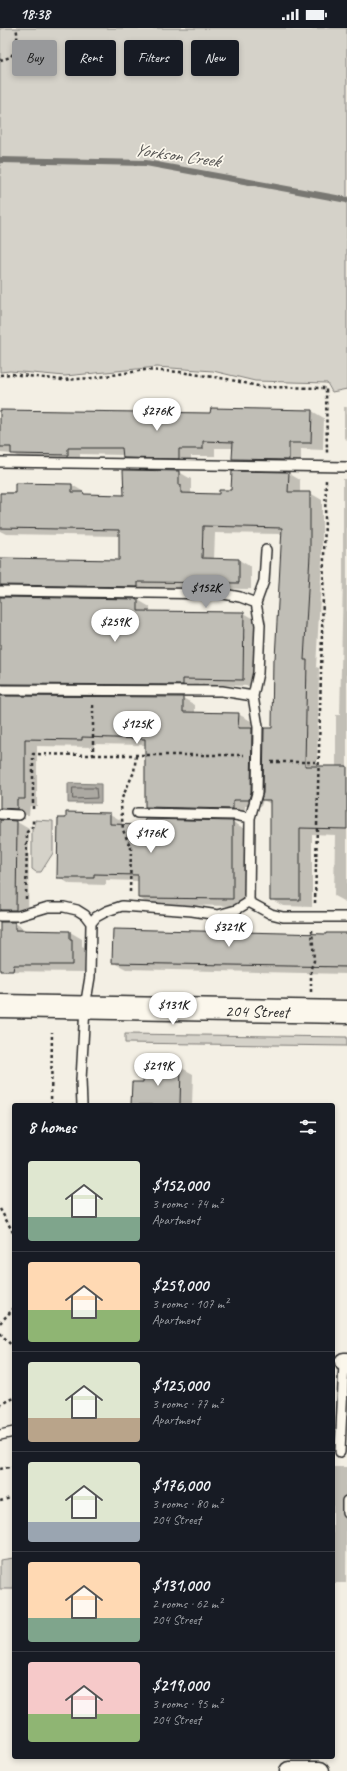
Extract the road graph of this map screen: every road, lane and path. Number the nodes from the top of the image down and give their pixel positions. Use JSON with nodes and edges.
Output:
{"nodes":[{"id":1,"x":16,"y":28,"type":"edge"},
{"id":2,"x":0,"y":60,"type":"edge"},
{"id":3,"x":0,"y":462,"type":"edge"},
{"id":4,"x":347,"y":467,"type":"edge"},
{"id":5,"x":266,"y":550,"type":"dead end"},
{"id":6,"x":0,"y":591,"type":"edge"},
{"id":7,"x":256,"y":603,"type":"junction"},
{"id":8,"x":0,"y":690,"type":"edge"},
{"id":9,"x":94,"y":690,"type":"junction"},
{"id":10,"x":253,"y":696,"type":"junction"},
{"id":11,"x":93,"y":755,"type":"junction"},
{"id":12,"x":258,"y":755,"type":"junction"},
{"id":13,"x":136,"y":756,"type":"junction"},
{"id":14,"x":319,"y":762,"type":"dead end"},
{"id":15,"x":33,"y":810,"type":"dead end"},
{"id":16,"x":137,"y":813,"type":"dead end"},
{"id":17,"x":0,"y":814,"type":"edge"},
{"id":18,"x":19,"y":815,"type":"dead end"},
{"id":19,"x":33,"y":818,"type":"dead end"},
{"id":20,"x":250,"y":818,"type":"junction"},
{"id":21,"x":249,"y":902,"type":"junction"},
{"id":22,"x":130,"y":906,"type":"junction"},
{"id":23,"x":26,"y":914,"type":"junction"},
{"id":24,"x":0,"y":916,"type":"edge"},
{"id":25,"x":347,"y":917,"type":"edge"},
{"id":26,"x":91,"y":924,"type":"junction"},
{"id":27,"x":312,"y":926,"type":"dead end"},
{"id":28,"x":0,"y":1006,"type":"edge"},
{"id":29,"x":85,"y":1007,"type":"junction"},
{"id":30,"x":310,"y":1012,"type":"junction"},
{"id":31,"x":347,"y":1012,"type":"edge"},
{"id":32,"x":52,"y":1032,"type":"dead end"},
{"id":33,"x":51,"y":1103,"type":"edge"},
{"id":34,"x":82,"y":1103,"type":"edge"},
{"id":35,"x":0,"y":1209,"type":"edge"},
{"id":36,"x":12,"y":1230,"type":"edge"},
{"id":37,"x":12,"y":1310,"type":"edge"},
{"id":38,"x":0,"y":1323,"type":"edge"},
{"id":39,"x":0,"y":1334,"type":"edge"},
{"id":40,"x":12,"y":1346,"type":"edge"},
{"id":41,"x":345,"y":1362,"type":"edge"},
{"id":42,"x":12,"y":1399,"type":"edge"},
{"id":43,"x":0,"y":1405,"type":"edge"},
{"id":44,"x":12,"y":1432,"type":"edge"},
{"id":45,"x":0,"y":1435,"type":"edge"},
{"id":46,"x":340,"y":1452,"type":"dead end"},
{"id":47,"x":12,"y":1466,"type":"edge"},
{"id":48,"x":0,"y":1469,"type":"edge"},
{"id":49,"x":12,"y":1498,"type":"edge"},
{"id":50,"x":347,"y":1500,"type":"edge"},
{"id":51,"x":0,"y":1501,"type":"edge"},
{"id":52,"x":347,"y":1513,"type":"edge"},
{"id":53,"x":289,"y":1771,"type":"edge"},
{"id":54,"x":320,"y":1771,"type":"edge"}],
"edges":[{"from":1,"to":2,"type":"path"},
{"from":3,"to":4,"type":"lane"},
{"from":5,"to":7,"type":"lane"},
{"from":6,"to":7,"type":"lane"},
{"from":7,"to":10,"type":"lane"},
{"from":8,"to":9,"type":"lane"},
{"from":9,"to":10,"type":"lane"},
{"from":9,"to":11,"type":"path"},
{"from":10,"to":12,"type":"lane"},
{"from":11,"to":13,"type":"path"},
{"from":11,"to":15,"type":"path"},
{"from":12,"to":13,"type":"path"},
{"from":12,"to":14,"type":"path"},
{"from":12,"to":20,"type":"lane"},
{"from":13,"to":22,"type":"path"},
{"from":16,"to":20,"type":"lane"},
{"from":17,"to":18,"type":"lane"},
{"from":19,"to":23,"type":"path"},
{"from":20,"to":21,"type":"lane"},
{"from":21,"to":22,"type":"lane"},
{"from":21,"to":25,"type":"lane"},
{"from":22,"to":26,"type":"lane"},
{"from":23,"to":24,"type":"lane"},
{"from":23,"to":26,"type":"lane"},
{"from":26,"to":29,"type":"lane"},
{"from":27,"to":30,"type":"path"},
{"from":28,"to":29,"type":"street","name":"204 Street"},
{"from":29,"to":30,"type":"street","name":"204 Street"},
{"from":29,"to":34,"type":"lane"},
{"from":30,"to":31,"type":"street","name":"204 Street"},
{"from":32,"to":33,"type":"path"},
{"from":35,"to":36,"type":"path"},
{"from":37,"to":38,"type":"path"},
{"from":39,"to":40,"type":"path"},
{"from":41,"to":46,"type":"lane"},
{"from":42,"to":43,"type":"path"},
{"from":44,"to":45,"type":"lane"},
{"from":47,"to":48,"type":"path"},
{"from":49,"to":51,"type":"path"},
{"from":50,"to":52,"type":"lane"},
{"from":53,"to":54,"type":"street"}]}
